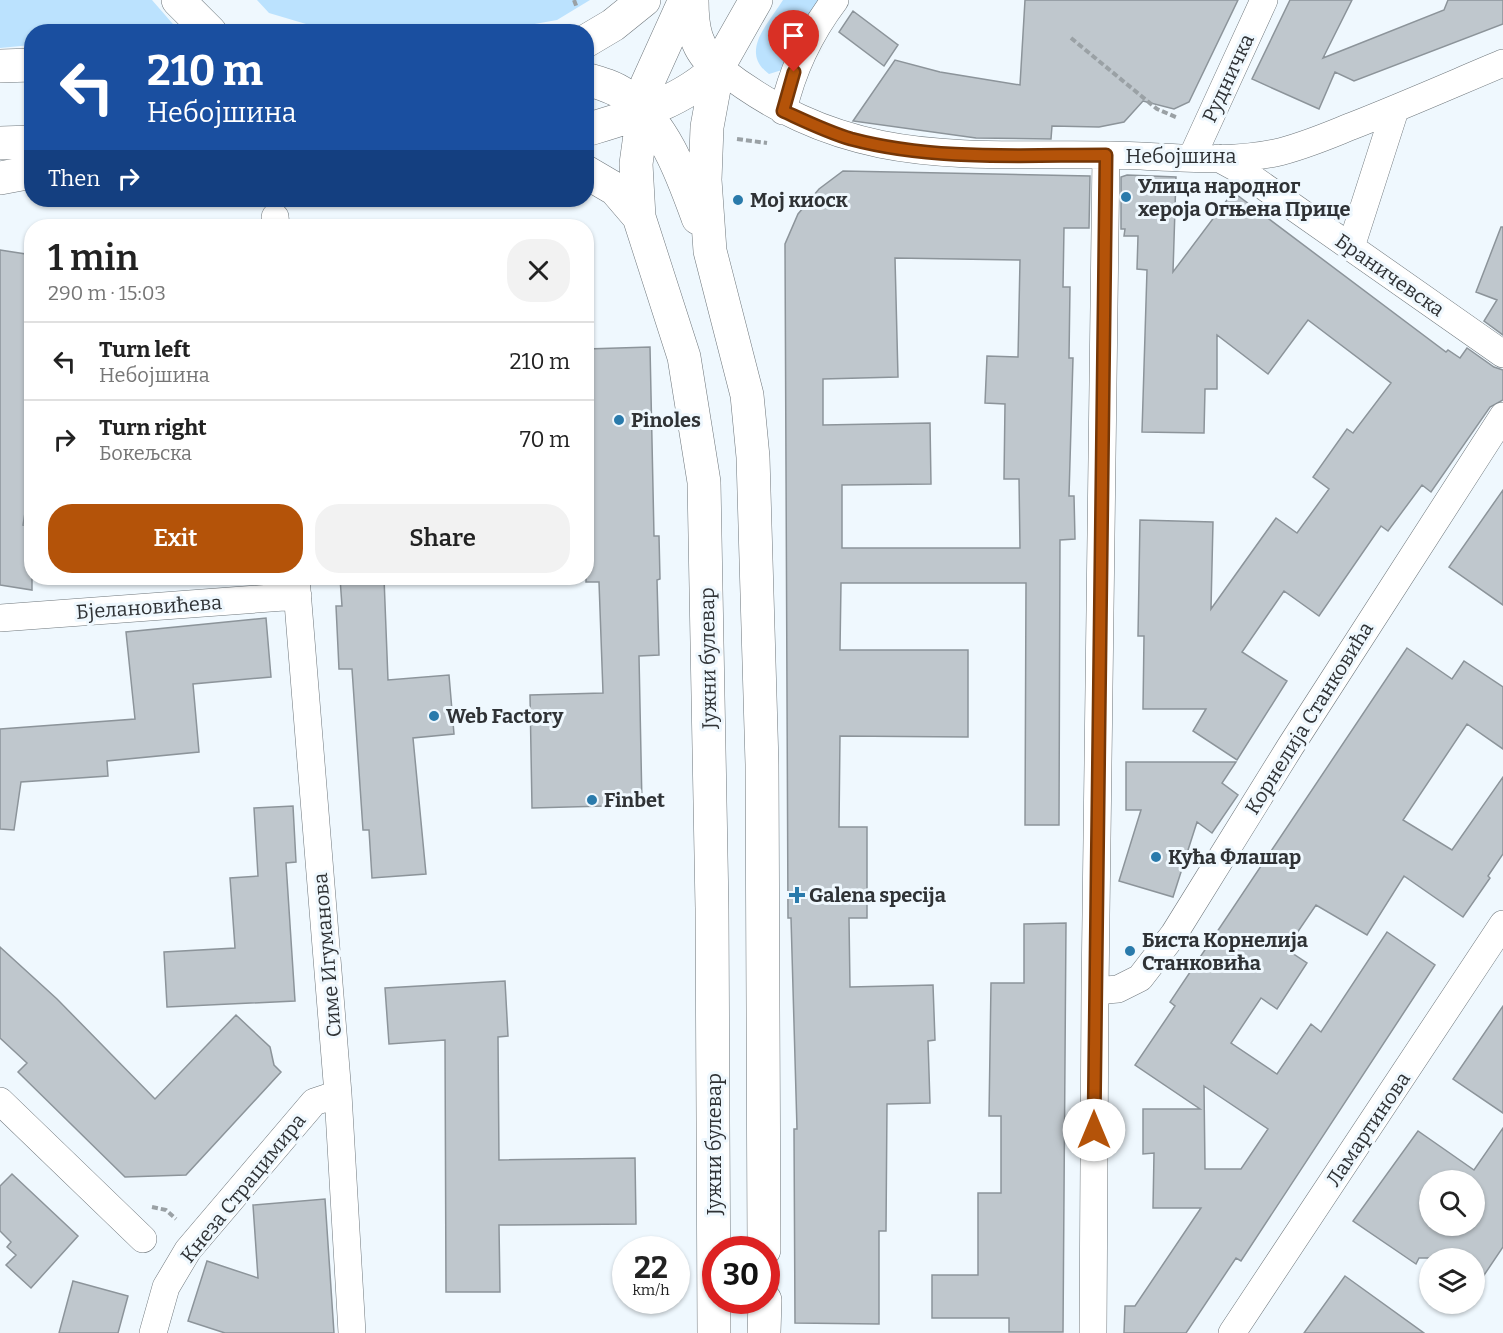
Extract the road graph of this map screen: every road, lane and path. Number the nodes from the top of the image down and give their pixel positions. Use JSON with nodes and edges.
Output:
{"nodes":[{"id":1,"x":178,"y":0,"type":"edge"},
{"id":2,"x":574,"y":0,"type":"edge"},
{"id":3,"x":644,"y":0,"type":"edge"},
{"id":4,"x":685,"y":0,"type":"edge"},
{"id":5,"x":692,"y":0,"type":"edge"},
{"id":6,"x":756,"y":0,"type":"edge"},
{"id":7,"x":835,"y":0,"type":"edge"},
{"id":8,"x":1264,"y":0,"type":"edge"},
{"id":9,"x":577,"y":8,"type":"dead end"},
{"id":10,"x":202,"y":24,"type":"edge"},
{"id":11,"x":594,"y":37,"type":"edge"},
{"id":12,"x":1071,"y":38,"type":"dead end"},
{"id":13,"x":1503,"y":63,"type":"edge"},
{"id":14,"x":24,"y":64,"type":"edge"},
{"id":15,"x":0,"y":66,"type":"edge"},
{"id":16,"x":718,"y":67,"type":"junction"},
{"id":17,"x":594,"y":82,"type":"edge"},
{"id":18,"x":1395,"y":110,"type":"junction"},
{"id":19,"x":783,"y":111,"type":"junction"},
{"id":20,"x":642,"y":112,"type":"junction"},
{"id":21,"x":1187,"y":122,"type":"dead end"},
{"id":22,"x":594,"y":127,"type":"edge"},
{"id":23,"x":727,"y":138,"type":"dead end"},
{"id":24,"x":24,"y":142,"type":"edge"},
{"id":25,"x":0,"y":143,"type":"edge"},
{"id":26,"x":767,"y":143,"type":"dead end"},
{"id":27,"x":1106,"y":155,"type":"junction"},
{"id":28,"x":1204,"y":157,"type":"junction"},
{"id":29,"x":24,"y":174,"type":"edge"},
{"id":30,"x":594,"y":177,"type":"edge"},
{"id":31,"x":0,"y":178,"type":"edge"},
{"id":32,"x":639,"y":217,"type":"junction"},
{"id":33,"x":1351,"y":247,"type":"junction"},
{"id":34,"x":710,"y":251,"type":"junction"},
{"id":35,"x":1503,"y":354,"type":"edge"},
{"id":36,"x":1503,"y":416,"type":"edge"},
{"id":37,"x":297,"y":587,"type":"edge"},
{"id":38,"x":0,"y":618,"type":"edge"},
{"id":39,"x":1503,"y":924,"type":"edge"},
{"id":40,"x":1095,"y":991,"type":"junction"},
{"id":41,"x":338,"y":1094,"type":"junction"},
{"id":42,"x":0,"y":1101,"type":"edge"},
{"id":43,"x":764,"y":1236,"type":"edge"},
{"id":44,"x":143,"y":1239,"type":"dead end"},
{"id":45,"x":765,"y":1314,"type":"edge"},
{"id":46,"x":153,"y":1333,"type":"edge"},
{"id":47,"x":352,"y":1333,"type":"edge"},
{"id":48,"x":714,"y":1333,"type":"edge"},
{"id":49,"x":764,"y":1333,"type":"edge"},
{"id":50,"x":1093,"y":1333,"type":"edge"},
{"id":51,"x":1232,"y":1333,"type":"edge"}],
"edges":[{"from":1,"to":10,"type":"main road"},
{"from":2,"to":9,"type":"path"},
{"from":3,"to":11,"type":"main road"},
{"from":4,"to":20,"type":"main road","name":"Јужни булевар"},
{"from":5,"to":16,"type":"main road"},
{"from":6,"to":16,"type":"main road"},
{"from":7,"to":19,"type":"street"},
{"from":8,"to":28,"type":"street","name":"Рудничка"},
{"from":12,"to":21,"type":"path"},
{"from":13,"to":18,"type":"street","name":"Небојшина"},
{"from":14,"to":15,"type":"main road"},
{"from":16,"to":19,"type":"street","name":"Небојшина"},
{"from":16,"to":20,"type":"main road"},
{"from":16,"to":34,"type":"main road"},
{"from":17,"to":20,"type":"main road"},
{"from":18,"to":28,"type":"street","name":"Небојшина"},
{"from":18,"to":33,"type":"street"},
{"from":19,"to":27,"type":"street","name":"Небојшина"},
{"from":20,"to":22,"type":"main road"},
{"from":20,"to":32,"type":"main road","name":"Јужни булевар"},
{"from":20,"to":34,"type":"main road"},
{"from":23,"to":26,"type":"path"},
{"from":24,"to":25,"type":"main road"},
{"from":27,"to":28,"type":"street","name":"Небојшина"},
{"from":27,"to":40,"type":"street"},
{"from":28,"to":33,"type":"street","name":"Браничевска"},
{"from":29,"to":31,"type":"main road"},
{"from":30,"to":32,"type":"main road"},
{"from":32,"to":48,"type":"main road","name":"Јужни булевар"},
{"from":33,"to":35,"type":"street","name":"Браничевска"},
{"from":34,"to":43,"type":"main road"},
{"from":36,"to":40,"type":"street","name":"Корнелија Станковића"},
{"from":37,"to":38,"type":"street","name":"Бјелановићева"},
{"from":37,"to":41,"type":"street","name":"Симе Игуманова"},
{"from":39,"to":51,"type":"street","name":"Ламартинова"},
{"from":40,"to":50,"type":"street"},
{"from":41,"to":46,"type":"street","name":"Кнеза Страцимира"},
{"from":41,"to":47,"type":"street","name":"Симе Игуманова"},
{"from":42,"to":44,"type":"street"},
{"from":45,"to":49,"type":"main road"}]}
